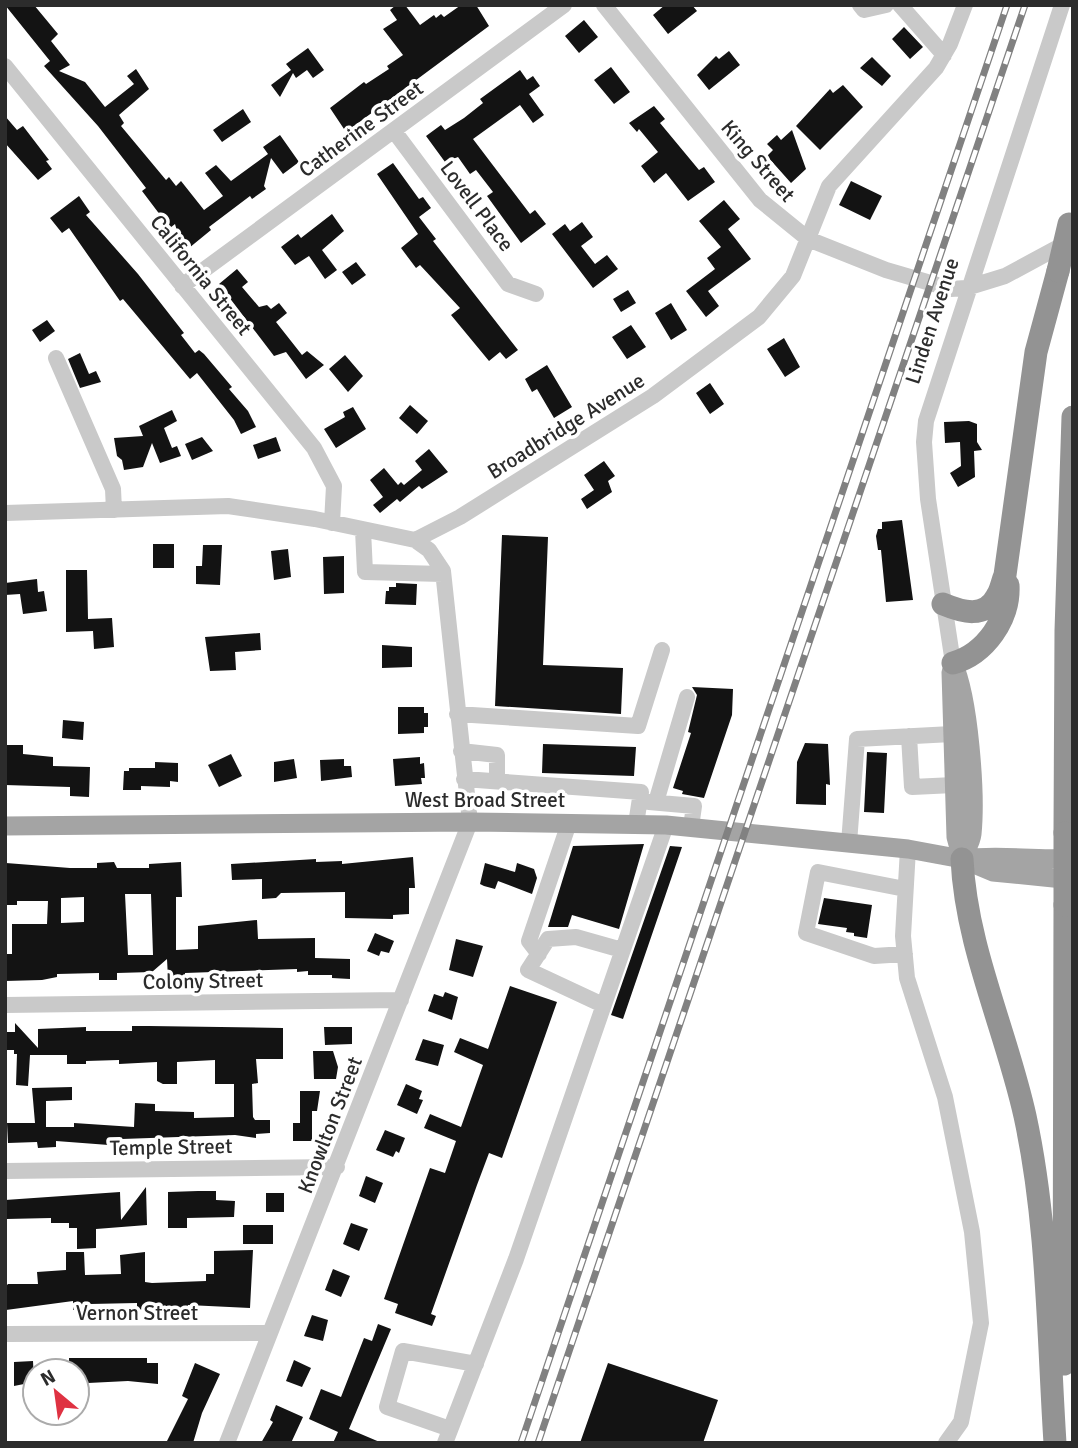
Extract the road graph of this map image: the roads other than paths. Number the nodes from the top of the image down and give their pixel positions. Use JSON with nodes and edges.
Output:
{"nodes":[{"id":1,"x":564,"y":5,"type":"edge"},
{"id":2,"x":604,"y":5,"type":"edge"},
{"id":3,"x":860,"y":5,"type":"edge"},
{"id":4,"x":886,"y":5,"type":"edge"},
{"id":5,"x":900,"y":5,"type":"edge"},
{"id":6,"x":965,"y":5,"type":"edge"},
{"id":7,"x":1062,"y":5,"type":"edge"},
{"id":8,"x":944,"y":55,"type":"junction"},
{"id":9,"x":5,"y":65,"type":"edge"},
{"id":10,"x":394,"y":131,"type":"junction"},
{"id":11,"x":1071,"y":224,"type":"edge"},
{"id":12,"x":807,"y":239,"type":"junction"},
{"id":13,"x":182,"y":286,"type":"junction"},
{"id":14,"x":966,"y":288,"type":"junction"},
{"id":15,"x":536,"y":293,"type":"dead end"},
{"id":16,"x":56,"y":358,"type":"dead end"},
{"id":17,"x":1073,"y":417,"type":"edge"},
{"id":18,"x":114,"y":510,"type":"junction"},
{"id":19,"x":5,"y":513,"type":"edge"},
{"id":20,"x":332,"y":523,"type":"junction"},
{"id":21,"x":363,"y":530,"type":"junction"},
{"id":22,"x":415,"y":540,"type":"junction"},
{"id":23,"x":443,"y":574,"type":"junction"},
{"id":24,"x":1005,"y":575,"type":"junction"},
{"id":25,"x":943,"y":604,"type":"junction"},
{"id":26,"x":662,"y":650,"type":"dead end"},
{"id":27,"x":953,"y":663,"type":"junction"},
{"id":28,"x":687,"y":697,"type":"dead end"},
{"id":29,"x":457,"y":714,"type":"junction"},
{"id":30,"x":952,"y":734,"type":"junction"},
{"id":31,"x":909,"y":736,"type":"junction"},
{"id":32,"x":461,"y":751,"type":"junction"},
{"id":33,"x":464,"y":779,"type":"junction"},
{"id":34,"x":497,"y":780,"type":"junction"},
{"id":35,"x":954,"y":785,"type":"junction"},
{"id":36,"x":639,"y":801,"type":"junction"},
{"id":37,"x":656,"y":802,"type":"junction"},
{"id":38,"x":470,"y":822,"type":"junction"},
{"id":39,"x":569,"y":823,"type":"junction"},
{"id":40,"x":636,"y":824,"type":"junction"},
{"id":41,"x":666,"y":825,"type":"junction"},
{"id":42,"x":5,"y":826,"type":"edge"},
{"id":43,"x":691,"y":827,"type":"junction"},
{"id":44,"x":849,"y":843,"type":"junction"},
{"id":45,"x":908,"y":849,"type":"junction"},
{"id":46,"x":962,"y":859,"type":"junction"},
{"id":47,"x":1073,"y":859,"type":"edge"},
{"id":48,"x":1073,"y":880,"type":"edge"},
{"id":49,"x":905,"y":889,"type":"junction"},
{"id":50,"x":622,"y":950,"type":"junction"},
{"id":51,"x":539,"y":954,"type":"junction"},
{"id":52,"x":905,"y":954,"type":"junction"},
{"id":53,"x":401,"y":1000,"type":"junction"},
{"id":54,"x":5,"y":1005,"type":"edge"},
{"id":55,"x":603,"y":1005,"type":"junction"},
{"id":56,"x":337,"y":1167,"type":"junction"},
{"id":57,"x":5,"y":1171,"type":"edge"},
{"id":58,"x":270,"y":1333,"type":"junction"},
{"id":59,"x":5,"y":1334,"type":"edge"},
{"id":60,"x":476,"y":1364,"type":"junction"},
{"id":61,"x":448,"y":1436,"type":"edge"},
{"id":62,"x":227,"y":1443,"type":"edge"},
{"id":63,"x":946,"y":1443,"type":"edge"},
{"id":64,"x":1055,"y":1443,"type":"edge"},
{"id":65,"x":1064,"y":1443,"type":"edge"}],
"edges":[{"from":1,"to":10,"type":"street","name":"Catherine Street"},
{"from":2,"to":12,"type":"street","name":"King Street"},
{"from":3,"to":4,"type":"street"},
{"from":5,"to":8,"type":"street"},
{"from":6,"to":8,"type":"street","name":"Broadbridge Avenue"},
{"from":7,"to":14,"type":"street","name":"Linden Avenue"},
{"from":8,"to":12,"type":"street","name":"Broadbridge Avenue"},
{"from":9,"to":13,"type":"street","name":"California Street"},
{"from":10,"to":13,"type":"street","name":"Catherine Street"},
{"from":10,"to":15,"type":"street","name":"Lovell Place"},
{"from":11,"to":14,"type":"street"},
{"from":11,"to":24,"type":"highway","bridge":true},
{"from":12,"to":14,"type":"street","name":"King Street"},
{"from":12,"to":22,"type":"street","name":"Broadbridge Avenue"},
{"from":13,"to":20,"type":"street","name":"California Street"},
{"from":14,"to":25,"type":"street","name":"Linden Avenue"},
{"from":16,"to":18,"type":"street"},
{"from":17,"to":65,"type":"highway","bridge":true},
{"from":18,"to":19,"type":"street"},
{"from":18,"to":20,"type":"street"},
{"from":20,"to":21,"type":"street"},
{"from":21,"to":22,"type":"street"},
{"from":21,"to":23,"type":"street"},
{"from":22,"to":23,"type":"street"},
{"from":23,"to":29,"type":"street"},
{"from":24,"to":25,"type":"highway"},
{"from":24,"to":27,"type":"highway"},
{"from":25,"to":27,"type":"street","name":"Linden Avenue"},
{"from":26,"to":29,"type":"street"},
{"from":27,"to":30,"type":"main road","name":"Linden Avenue"},
{"from":27,"to":46,"type":"main road","name":"Linden Avenue"},
{"from":28,"to":37,"type":"street"},
{"from":29,"to":32,"type":"street"},
{"from":30,"to":31,"type":"street"},
{"from":30,"to":35,"type":"main road","name":"Linden Avenue"},
{"from":31,"to":35,"type":"street"},
{"from":31,"to":44,"type":"street"},
{"from":32,"to":33,"type":"street"},
{"from":32,"to":34,"type":"street"},
{"from":33,"to":34,"type":"street"},
{"from":33,"to":38,"type":"street"},
{"from":34,"to":36,"type":"street"},
{"from":35,"to":46,"type":"main road","name":"Linden Avenue"},
{"from":36,"to":37,"type":"street"},
{"from":36,"to":40,"type":"street"},
{"from":37,"to":43,"type":"street"},
{"from":38,"to":39,"type":"main road","name":"West Broad Street"},
{"from":38,"to":42,"type":"main road","name":"West Broad Street"},
{"from":38,"to":53,"type":"street","name":"Knowlton Street"},
{"from":39,"to":40,"type":"main road","name":"West Broad Street"},
{"from":39,"to":51,"type":"street"},
{"from":40,"to":41,"type":"main road","name":"West Broad Street"},
{"from":41,"to":43,"type":"main road","name":"West Broad Street"},
{"from":41,"to":50,"type":"street"},
{"from":43,"to":44,"type":"main road","name":"West Broad Street"},
{"from":44,"to":45,"type":"main road","name":"West Broad Street"},
{"from":45,"to":46,"type":"main road","name":"West Broad Street"},
{"from":45,"to":49,"type":"street"},
{"from":46,"to":47,"type":"main road","name":"West Broad Street"},
{"from":46,"to":48,"type":"main road","name":"West Broad Street"},
{"from":46,"to":64,"type":"highway"},
{"from":49,"to":52,"type":"street"},
{"from":49,"to":52,"type":"street"},
{"from":50,"to":51,"type":"street"},
{"from":50,"to":55,"type":"street"},
{"from":51,"to":55,"type":"street"},
{"from":52,"to":63,"type":"street"},
{"from":53,"to":54,"type":"street","name":"Colony Street"},
{"from":53,"to":56,"type":"street","name":"Knowlton Street"},
{"from":55,"to":60,"type":"street"},
{"from":56,"to":57,"type":"street","name":"Temple Street"},
{"from":56,"to":58,"type":"street","name":"Knowlton Street"},
{"from":58,"to":59,"type":"street","name":"Vernon Street"},
{"from":58,"to":62,"type":"street","name":"Knowlton Street"},
{"from":60,"to":61,"type":"street"},
{"from":60,"to":61,"type":"street"}]}
